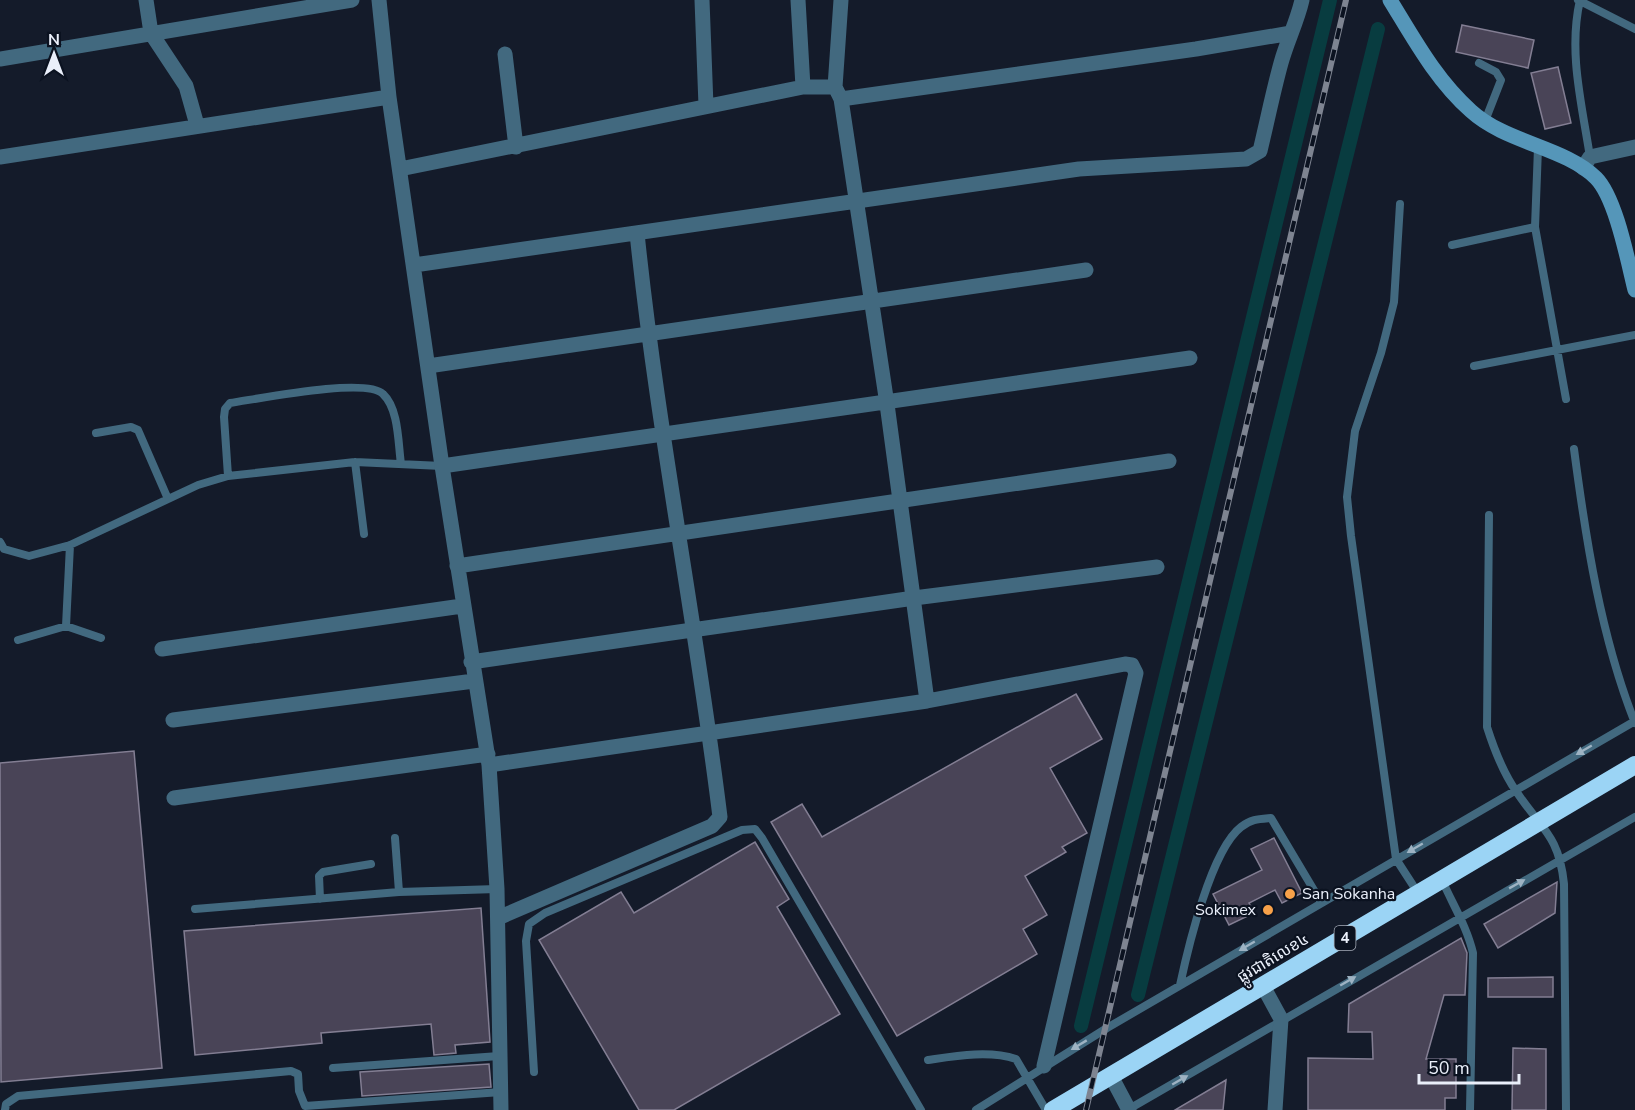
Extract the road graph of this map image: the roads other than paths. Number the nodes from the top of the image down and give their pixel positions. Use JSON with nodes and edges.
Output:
{"nodes":[{"id":1,"x":146,"y":0,"type":"edge"},
{"id":2,"x":352,"y":0,"type":"edge"},
{"id":3,"x":379,"y":0,"type":"edge"},
{"id":4,"x":702,"y":0,"type":"edge"},
{"id":5,"x":798,"y":0,"type":"edge"},
{"id":6,"x":841,"y":0,"type":"edge"},
{"id":7,"x":1302,"y":0,"type":"edge"},
{"id":8,"x":1390,"y":0,"type":"edge"},
{"id":9,"x":1579,"y":1,"type":"edge"},
{"id":10,"x":1635,"y":29,"type":"edge"},
{"id":11,"x":151,"y":33,"type":"junction"},
{"id":12,"x":1291,"y":33,"type":"junction"},
{"id":13,"x":505,"y":54,"type":"dead end"},
{"id":14,"x":0,"y":59,"type":"edge"},
{"id":15,"x":1479,"y":63,"type":"dead end"},
{"id":16,"x":803,"y":87,"type":"junction"},
{"id":17,"x":838,"y":93,"type":"junction"},
{"id":18,"x":389,"y":97,"type":"junction"},
{"id":19,"x":706,"y":106,"type":"junction"},
{"id":20,"x":1485,"y":121,"type":"junction"},
{"id":21,"x":196,"y":125,"type":"junction"},
{"id":22,"x":516,"y":147,"type":"junction"},
{"id":23,"x":1635,"y":147,"type":"edge"},
{"id":24,"x":1538,"y":148,"type":"junction"},
{"id":25,"x":0,"y":157,"type":"edge"},
{"id":26,"x":1587,"y":162,"type":"junction"},
{"id":27,"x":400,"y":169,"type":"junction"},
{"id":28,"x":856,"y":203,"type":"junction"},
{"id":29,"x":1400,"y":204,"type":"dead end"},
{"id":30,"x":1534,"y":227,"type":"junction"},
{"id":31,"x":637,"y":233,"type":"junction"},
{"id":32,"x":1452,"y":245,"type":"dead end"},
{"id":33,"x":414,"y":265,"type":"junction"},
{"id":34,"x":1086,"y":270,"type":"dead end"},
{"id":35,"x":1635,"y":290,"type":"edge"},
{"id":36,"x":870,"y":300,"type":"junction"},
{"id":37,"x":648,"y":333,"type":"junction"},
{"id":38,"x":1635,"y":336,"type":"edge"},
{"id":39,"x":1560,"y":351,"type":"junction"},
{"id":40,"x":1190,"y":358,"type":"dead end"},
{"id":41,"x":428,"y":366,"type":"junction"},
{"id":42,"x":1474,"y":366,"type":"dead end"},
{"id":43,"x":1566,"y":399,"type":"dead end"},
{"id":44,"x":887,"y":404,"type":"junction"},
{"id":45,"x":96,"y":433,"type":"dead end"},
{"id":46,"x":663,"y":435,"type":"junction"},
{"id":47,"x":1574,"y":449,"type":"dead end"},
{"id":48,"x":1169,"y":461,"type":"dead end"},
{"id":49,"x":355,"y":462,"type":"junction"},
{"id":50,"x":401,"y":464,"type":"junction"},
{"id":51,"x":442,"y":466,"type":"junction"},
{"id":52,"x":228,"y":476,"type":"junction"},
{"id":53,"x":168,"y":499,"type":"junction"},
{"id":54,"x":900,"y":501,"type":"junction"},
{"id":55,"x":1489,"y":515,"type":"dead end"},
{"id":56,"x":679,"y":533,"type":"junction"},
{"id":57,"x":364,"y":534,"type":"dead end"},
{"id":58,"x":0,"y":542,"type":"edge"},
{"id":59,"x":70,"y":544,"type":"junction"},
{"id":60,"x":457,"y":566,"type":"junction"},
{"id":61,"x":1157,"y":567,"type":"dead end"},
{"id":62,"x":914,"y":598,"type":"junction"},
{"id":63,"x":462,"y":606,"type":"junction"},
{"id":64,"x":66,"y":626,"type":"junction"},
{"id":65,"x":694,"y":629,"type":"junction"},
{"id":66,"x":101,"y":638,"type":"dead end"},
{"id":67,"x":18,"y":640,"type":"dead end"},
{"id":68,"x":162,"y":650,"type":"dead end"},
{"id":69,"x":471,"y":662,"type":"junction"},
{"id":70,"x":474,"y":681,"type":"junction"},
{"id":71,"x":927,"y":701,"type":"junction"},
{"id":72,"x":173,"y":720,"type":"dead end"},
{"id":73,"x":1635,"y":722,"type":"edge"},
{"id":74,"x":709,"y":735,"type":"junction"},
{"id":75,"x":488,"y":760,"type":"junction"},
{"id":76,"x":1635,"y":765,"type":"edge"},
{"id":77,"x":1515,"y":790,"type":"junction"},
{"id":78,"x":174,"y":798,"type":"dead end"},
{"id":79,"x":1635,"y":817,"type":"edge"},
{"id":80,"x":1539,"y":822,"type":"junction"},
{"id":81,"x":395,"y":838,"type":"dead end"},
{"id":82,"x":1396,"y":859,"type":"junction"},
{"id":83,"x":1561,"y":859,"type":"junction"},
{"id":84,"x":371,"y":864,"type":"dead end"},
{"id":85,"x":1442,"y":880,"type":"junction"},
{"id":86,"x":498,"y":889,"type":"junction"},
{"id":87,"x":399,"y":892,"type":"junction"},
{"id":88,"x":1419,"y":894,"type":"junction"},
{"id":89,"x":320,"y":899,"type":"junction"},
{"id":90,"x":1322,"y":903,"type":"junction"},
{"id":91,"x":195,"y":909,"type":"dead end"},
{"id":92,"x":1458,"y":917,"type":"junction"},
{"id":93,"x":498,"y":918,"type":"junction"},
{"id":94,"x":1180,"y":985,"type":"junction"},
{"id":95,"x":1263,"y":986,"type":"junction"},
{"id":96,"x":1281,"y":1020,"type":"junction"},
{"id":97,"x":499,"y":1056,"type":"junction"},
{"id":98,"x":928,"y":1060,"type":"dead end"},
{"id":99,"x":1044,"y":1066,"type":"junction"},
{"id":100,"x":333,"y":1068,"type":"dead end"},
{"id":101,"x":534,"y":1072,"type":"dead end"},
{"id":102,"x":1112,"y":1076,"type":"junction"},
{"id":103,"x":1027,"y":1077,"type":"junction"},
{"id":104,"x":501,"y":1092,"type":"junction"},
{"id":105,"x":5,"y":1110,"type":"edge"},
{"id":106,"x":501,"y":1110,"type":"edge"},
{"id":107,"x":921,"y":1110,"type":"edge"},
{"id":108,"x":976,"y":1110,"type":"edge"},
{"id":109,"x":1046,"y":1110,"type":"edge"},
{"id":110,"x":1053,"y":1110,"type":"edge"},
{"id":111,"x":1129,"y":1110,"type":"edge"},
{"id":112,"x":1275,"y":1110,"type":"edge"},
{"id":113,"x":1470,"y":1110,"type":"edge"},
{"id":114,"x":1566,"y":1110,"type":"edge"}],
"edges":[{"from":1,"to":11,"type":"street"},
{"from":2,"to":11,"type":"street"},
{"from":3,"to":18,"type":"street"},
{"from":4,"to":19,"type":"street"},
{"from":5,"to":16,"type":"street"},
{"from":6,"to":17,"type":"street"},
{"from":7,"to":12,"type":"street"},
{"from":8,"to":20,"type":"street"},
{"from":9,"to":10,"type":"lane"},
{"from":9,"to":26,"type":"lane"},
{"from":11,"to":14,"type":"street"},
{"from":11,"to":21,"type":"street"},
{"from":12,"to":17,"type":"street"},
{"from":12,"to":28,"type":"street"},
{"from":13,"to":22,"type":"street"},
{"from":15,"to":20,"type":"lane"},
{"from":16,"to":17,"type":"street"},
{"from":16,"to":19,"type":"street"},
{"from":17,"to":28,"type":"street"},
{"from":18,"to":21,"type":"street"},
{"from":18,"to":27,"type":"street"},
{"from":19,"to":22,"type":"street"},
{"from":20,"to":24,"type":"street"},
{"from":21,"to":25,"type":"street"},
{"from":22,"to":27,"type":"street"},
{"from":23,"to":26,"type":"street"},
{"from":24,"to":26,"type":"street"},
{"from":24,"to":30,"type":"lane"},
{"from":26,"to":35,"type":"street"},
{"from":27,"to":33,"type":"street"},
{"from":28,"to":31,"type":"street"},
{"from":28,"to":36,"type":"street"},
{"from":29,"to":82,"type":"lane"},
{"from":30,"to":32,"type":"lane"},
{"from":30,"to":39,"type":"lane"},
{"from":31,"to":33,"type":"street"},
{"from":31,"to":37,"type":"street"},
{"from":33,"to":41,"type":"street"},
{"from":34,"to":36,"type":"street"},
{"from":36,"to":37,"type":"street"},
{"from":36,"to":44,"type":"street"},
{"from":37,"to":41,"type":"street"},
{"from":37,"to":46,"type":"street"},
{"from":38,"to":39,"type":"lane"},
{"from":39,"to":42,"type":"lane"},
{"from":39,"to":43,"type":"lane"},
{"from":40,"to":44,"type":"street"},
{"from":41,"to":51,"type":"street"},
{"from":44,"to":46,"type":"street"},
{"from":44,"to":54,"type":"street"},
{"from":45,"to":53,"type":"lane"},
{"from":46,"to":51,"type":"street"},
{"from":46,"to":56,"type":"street"},
{"from":47,"to":73,"type":"lane"},
{"from":48,"to":54,"type":"street"},
{"from":49,"to":50,"type":"lane"},
{"from":49,"to":52,"type":"lane"},
{"from":49,"to":57,"type":"lane"},
{"from":50,"to":51,"type":"lane"},
{"from":50,"to":52,"type":"lane"},
{"from":51,"to":60,"type":"street"},
{"from":52,"to":53,"type":"lane"},
{"from":53,"to":59,"type":"lane"},
{"from":54,"to":56,"type":"street"},
{"from":54,"to":62,"type":"street"},
{"from":55,"to":77,"type":"lane"},
{"from":56,"to":60,"type":"street"},
{"from":56,"to":65,"type":"street"},
{"from":58,"to":59,"type":"lane"},
{"from":59,"to":64,"type":"lane"},
{"from":60,"to":63,"type":"street"},
{"from":61,"to":62,"type":"street"},
{"from":62,"to":65,"type":"street"},
{"from":62,"to":71,"type":"street"},
{"from":63,"to":68,"type":"street"},
{"from":63,"to":69,"type":"street"},
{"from":64,"to":66,"type":"lane"},
{"from":64,"to":67,"type":"lane"},
{"from":65,"to":69,"type":"street"},
{"from":65,"to":74,"type":"street"},
{"from":69,"to":70,"type":"street"},
{"from":70,"to":72,"type":"street"},
{"from":70,"to":75,"type":"street"},
{"from":71,"to":74,"type":"street"},
{"from":71,"to":99,"type":"street"},
{"from":73,"to":77,"type":"lane","one_way":true},
{"from":74,"to":75,"type":"street"},
{"from":74,"to":93,"type":"street"},
{"from":75,"to":78,"type":"street"},
{"from":75,"to":86,"type":"street"},
{"from":76,"to":80,"type":"highway","name":"ផ្លូវជាតិលេខ៤","number":"4"},
{"from":77,"to":80,"type":"lane"},
{"from":77,"to":82,"type":"lane","one_way":true},
{"from":79,"to":83,"type":"lane"},
{"from":80,"to":83,"type":"lane"},
{"from":80,"to":85,"type":"highway","name":"ផ្លូវជាតិលេខ៤","number":"4"},
{"from":81,"to":87,"type":"lane"},
{"from":82,"to":88,"type":"lane"},
{"from":82,"to":90,"type":"lane"},
{"from":92,"to":83,"type":"lane","one_way":true},
{"from":83,"to":114,"type":"lane"},
{"from":84,"to":89,"type":"lane"},
{"from":85,"to":88,"type":"highway","name":"ផ្លូវជាតិលេខ៤","number":"4"},
{"from":85,"to":92,"type":"lane"},
{"from":86,"to":87,"type":"lane"},
{"from":86,"to":93,"type":"street"},
{"from":87,"to":89,"type":"lane"},
{"from":88,"to":95,"type":"highway","name":"ផ្លូវជាតិលេខ៤","number":"4"},
{"from":89,"to":91,"type":"lane"},
{"from":90,"to":94,"type":"lane","one_way":true},
{"from":90,"to":94,"type":"lane"},
{"from":96,"to":92,"type":"lane","one_way":true},
{"from":92,"to":113,"type":"lane"},
{"from":93,"to":97,"type":"street"},
{"from":94,"to":99,"type":"lane","one_way":true},
{"from":95,"to":96,"type":"street"},
{"from":95,"to":102,"type":"highway","name":"ផ្លូវជាតិលេខ៤","number":"4"},
{"from":111,"to":96,"type":"lane","one_way":true},
{"from":96,"to":112,"type":"street"},
{"from":97,"to":100,"type":"lane"},
{"from":97,"to":104,"type":"street"},
{"from":98,"to":103,"type":"lane"},
{"from":99,"to":103,"type":"lane"},
{"from":101,"to":107,"type":"lane"},
{"from":102,"to":110,"type":"highway","name":"ផ្លូវជាតិលេខ៤","number":"4"},
{"from":102,"to":111,"type":"street"},
{"from":103,"to":108,"type":"lane"},
{"from":103,"to":109,"type":"lane"},
{"from":104,"to":105,"type":"lane"},
{"from":104,"to":106,"type":"street"}]}
